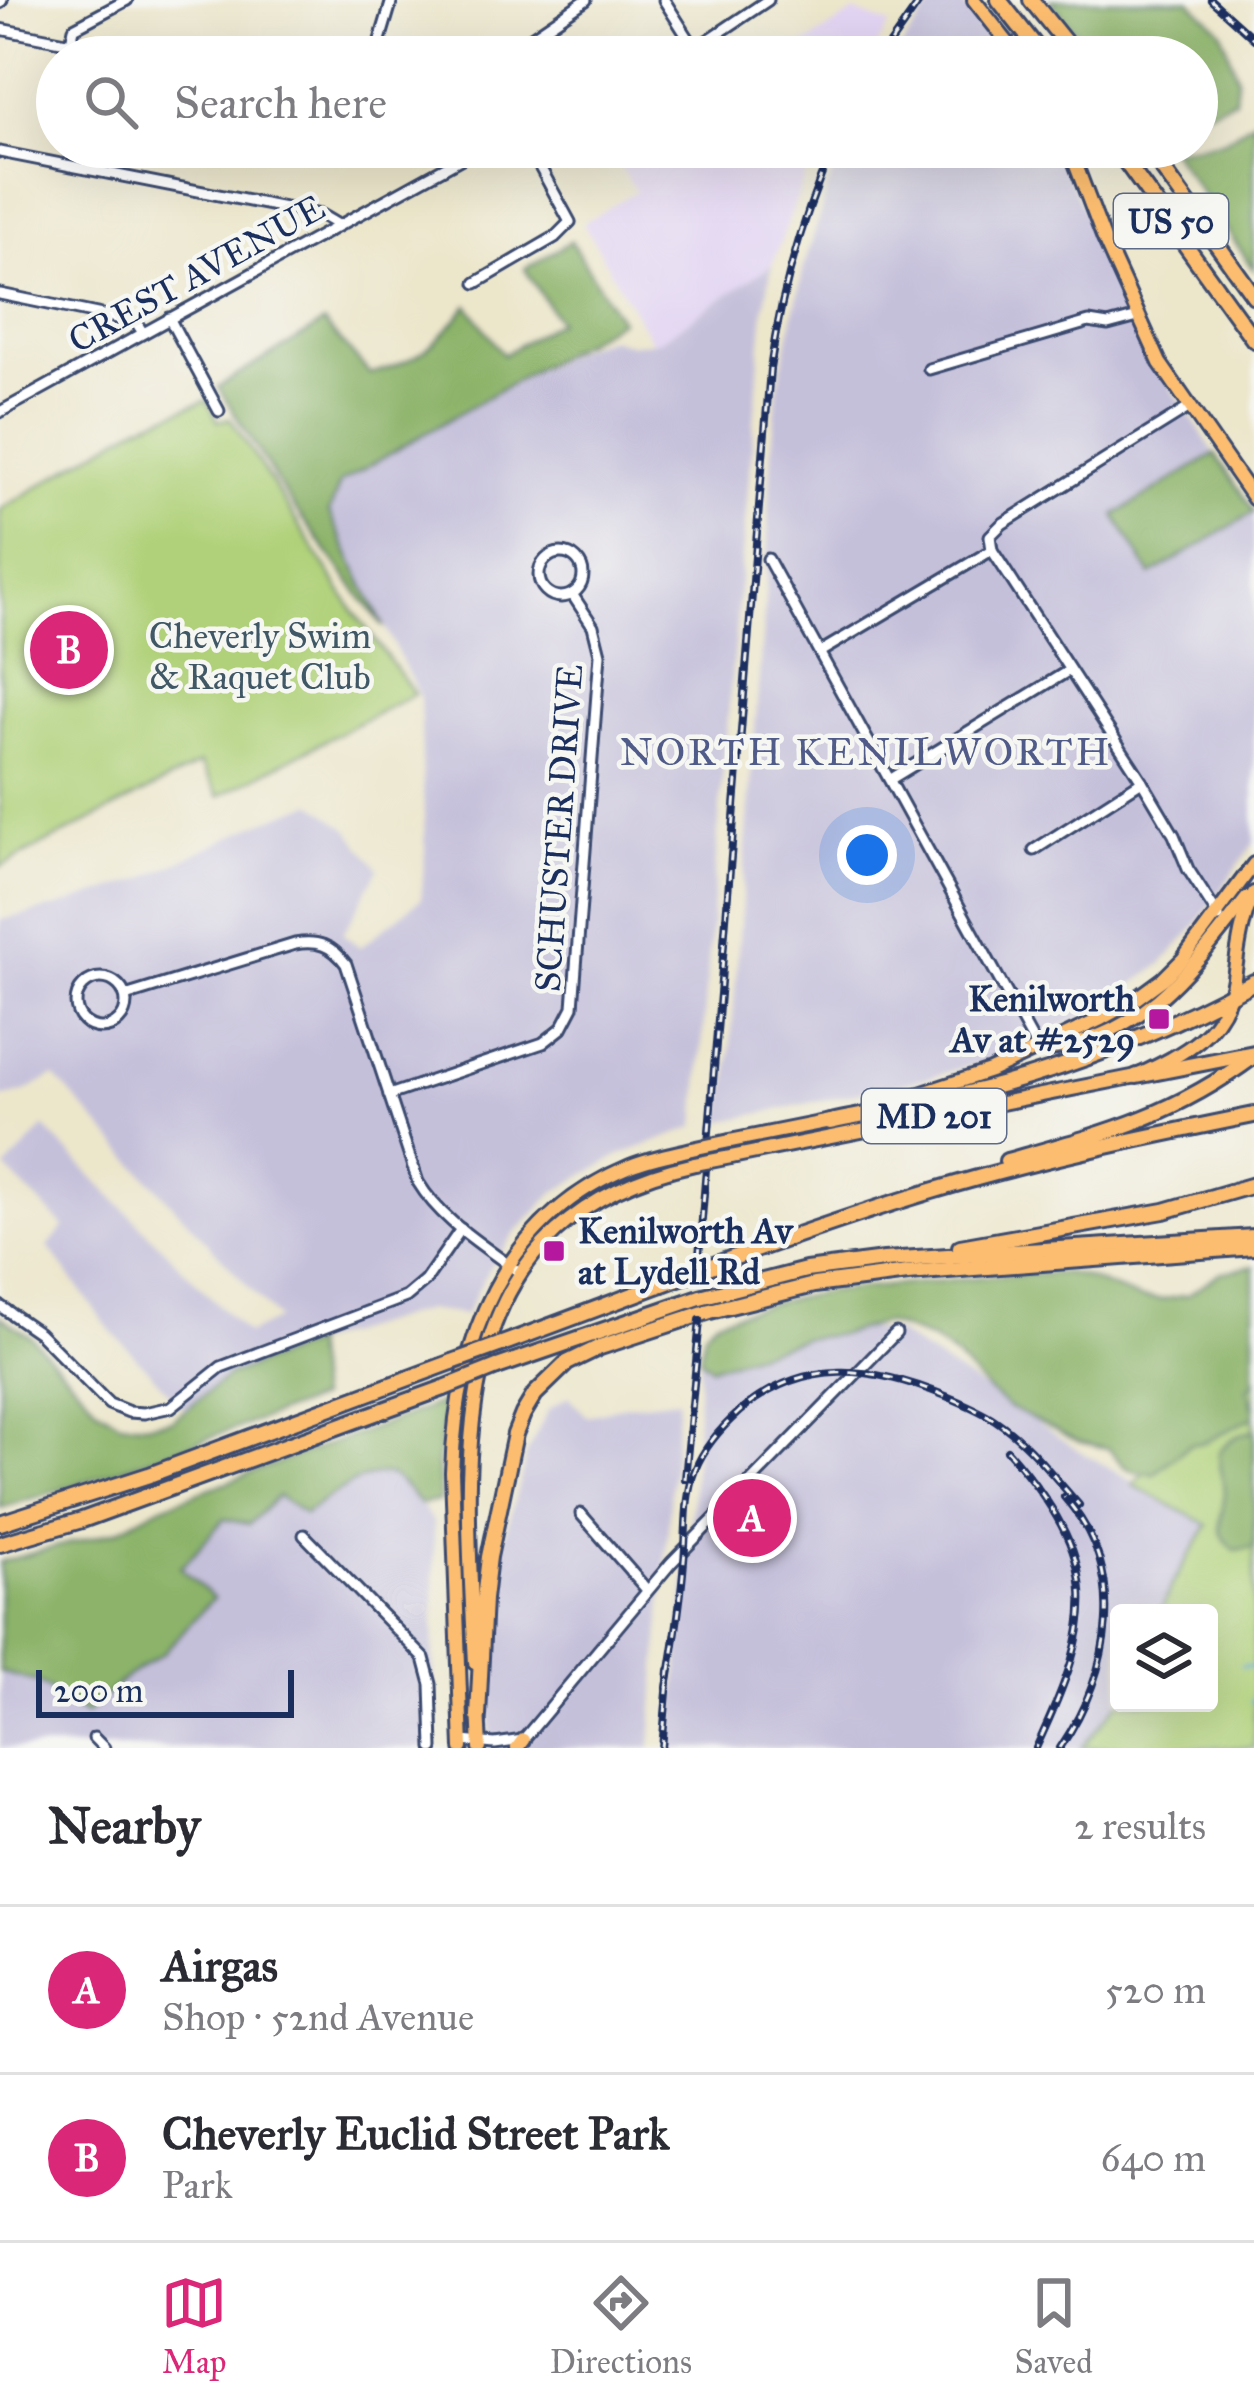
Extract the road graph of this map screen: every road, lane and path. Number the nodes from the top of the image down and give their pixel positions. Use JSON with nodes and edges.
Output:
{"nodes":[{"id":1,"x":128,"y":0,"type":"edge"},
{"id":2,"x":392,"y":0,"type":"edge"},
{"id":3,"x":586,"y":0,"type":"edge"},
{"id":4,"x":664,"y":0,"type":"edge"},
{"id":5,"x":768,"y":0,"type":"edge"},
{"id":6,"x":974,"y":0,"type":"edge"},
{"id":7,"x":999,"y":0,"type":"edge"},
{"id":8,"x":1031,"y":0,"type":"edge"},
{"id":9,"x":0,"y":28,"type":"edge"},
{"id":10,"x":38,"y":36,"type":"edge"},
{"id":11,"x":72,"y":36,"type":"edge"},
{"id":12,"x":382,"y":36,"type":"edge"},
{"id":13,"x":533,"y":36,"type":"edge"},
{"id":14,"x":687,"y":36,"type":"edge"},
{"id":15,"x":714,"y":36,"type":"edge"},
{"id":16,"x":1002,"y":36,"type":"edge"},
{"id":17,"x":1027,"y":36,"type":"edge"},
{"id":18,"x":1060,"y":36,"type":"edge"},
{"id":19,"x":0,"y":152,"type":"edge"},
{"id":20,"x":36,"y":159,"type":"edge"},
{"id":21,"x":82,"y":168,"type":"edge"},
{"id":22,"x":443,"y":168,"type":"edge"},
{"id":23,"x":540,"y":168,"type":"edge"},
{"id":24,"x":1078,"y":168,"type":"edge"},
{"id":25,"x":1130,"y":168,"type":"edge"},
{"id":26,"x":1162,"y":168,"type":"edge"},
{"id":27,"x":338,"y":225,"type":"junction"},
{"id":28,"x":476,"y":283,"type":"dead end"},
{"id":29,"x":0,"y":294,"type":"edge"},
{"id":30,"x":1254,"y":296,"type":"edge"},
{"id":31,"x":1138,"y":317,"type":"junction"},
{"id":32,"x":169,"y":318,"type":"junction"},
{"id":33,"x":143,"y":333,"type":"junction"},
{"id":34,"x":1254,"y":340,"type":"edge"},
{"id":35,"x":929,"y":369,"type":"dead end"},
{"id":36,"x":1190,"y":407,"type":"junction"},
{"id":37,"x":219,"y":411,"type":"dead end"},
{"id":38,"x":0,"y":412,"type":"edge"},
{"id":39,"x":1254,"y":499,"type":"edge"},
{"id":40,"x":992,"y":550,"type":"junction"},
{"id":41,"x":768,"y":559,"type":"dead end"},
{"id":42,"x":572,"y":595,"type":"junction"},
{"id":43,"x":820,"y":652,"type":"junction"},
{"id":44,"x":1068,"y":671,"type":"junction"},
{"id":45,"x":891,"y":779,"type":"junction"},
{"id":46,"x":1142,"y":781,"type":"junction"},
{"id":47,"x":1034,"y":850,"type":"dead end"},
{"id":48,"x":1254,"y":864,"type":"edge"},
{"id":49,"x":1254,"y":891,"type":"edge"},
{"id":50,"x":1221,"y":921,"type":"junction"},
{"id":51,"x":1235,"y":963,"type":"junction"},
{"id":52,"x":1254,"y":982,"type":"edge"},
{"id":53,"x":1230,"y":995,"type":"junction"},
{"id":54,"x":125,"y":996,"type":"junction"},
{"id":55,"x":1038,"y":1049,"type":"junction"},
{"id":56,"x":1254,"y":1054,"type":"edge"},
{"id":57,"x":1137,"y":1076,"type":"junction"},
{"id":58,"x":389,"y":1095,"type":"junction"},
{"id":59,"x":1254,"y":1115,"type":"edge"},
{"id":60,"x":830,"y":1122,"type":"junction"},
{"id":61,"x":1254,"y":1185,"type":"edge"},
{"id":62,"x":936,"y":1190,"type":"junction"},
{"id":63,"x":461,"y":1229,"type":"junction"},
{"id":64,"x":1254,"y":1237,"type":"edge"},
{"id":65,"x":1254,"y":1246,"type":"edge"},
{"id":66,"x":884,"y":1260,"type":"junction"},
{"id":67,"x":508,"y":1264,"type":"junction"},
{"id":68,"x":521,"y":1274,"type":"junction"},
{"id":69,"x":0,"y":1306,"type":"edge"},
{"id":70,"x":896,"y":1333,"type":"dead end"},
{"id":71,"x":581,"y":1514,"type":"dead end"},
{"id":72,"x":0,"y":1523,"type":"edge"},
{"id":73,"x":304,"y":1535,"type":"dead end"},
{"id":74,"x":0,"y":1544,"type":"edge"},
{"id":75,"x":647,"y":1590,"type":"junction"},
{"id":76,"x":478,"y":1716,"type":"junction"},
{"id":77,"x":94,"y":1738,"type":"dead end"},
{"id":78,"x":462,"y":1744,"type":"edge"},
{"id":79,"x":520,"y":1744,"type":"edge"},
{"id":80,"x":480,"y":1746,"type":"edge"},
{"id":81,"x":104,"y":1748,"type":"edge"},
{"id":82,"x":433,"y":1748,"type":"edge"}],
"edges":[{"from":1,"to":11,"type":"street"},
{"from":2,"to":12,"type":"street"},
{"from":3,"to":13,"type":"street"},
{"from":4,"to":14,"type":"street"},
{"from":5,"to":15,"type":"street"},
{"from":6,"to":16,"type":"main road"},
{"from":7,"to":17,"type":"highway"},
{"from":8,"to":18,"type":"highway"},
{"from":9,"to":10,"type":"street"},
{"from":19,"to":20,"type":"street"},
{"from":21,"to":27,"type":"street"},
{"from":22,"to":27,"type":"street","name":"CREST AVENUE"},
{"from":23,"to":28,"type":"street"},
{"from":24,"to":31,"type":"main road"},
{"from":25,"to":34,"type":"highway","number":"US 50"},
{"from":26,"to":30,"type":"highway","number":"US 50"},
{"from":27,"to":32,"type":"street","name":"CREST AVENUE"},
{"from":29,"to":33,"type":"street"},
{"from":31,"to":35,"type":"street"},
{"from":31,"to":36,"type":"main road"},
{"from":32,"to":33,"type":"street","name":"CREST AVENUE"},
{"from":32,"to":37,"type":"street"},
{"from":33,"to":38,"type":"street","name":"CREST AVENUE"},
{"from":36,"to":39,"type":"main road"},
{"from":36,"to":40,"type":"street"},
{"from":40,"to":43,"type":"street"},
{"from":40,"to":44,"type":"street"},
{"from":41,"to":43,"type":"street"},
{"from":42,"to":42,"type":"street"},
{"from":42,"to":58,"type":"street","name":"SCHUSTER DRIVE"},
{"from":43,"to":45,"type":"street"},
{"from":44,"to":45,"type":"street"},
{"from":44,"to":46,"type":"street"},
{"from":45,"to":55,"type":"street"},
{"from":46,"to":47,"type":"street"},
{"from":46,"to":50,"type":"street"},
{"from":48,"to":50,"type":"main road"},
{"from":49,"to":50,"type":"main road"},
{"from":49,"to":51,"type":"main road"},
{"from":50,"to":51,"type":"main road"},
{"from":50,"to":55,"type":"main road"},
{"from":51,"to":53,"type":"main road"},
{"from":52,"to":53,"type":"highway","number":"MD 201"},
{"from":53,"to":57,"type":"main road"},
{"from":53,"to":60,"type":"highway","number":"MD 201"},
{"from":54,"to":54,"type":"street"},
{"from":54,"to":58,"type":"street"},
{"from":55,"to":60,"type":"main road"},
{"from":56,"to":57,"type":"highway","number":"MD 201"},
{"from":56,"to":62,"type":"highway"},
{"from":57,"to":68,"type":"main road","number":"MD 201","bridge":true},
{"from":58,"to":63,"type":"street"},
{"from":59,"to":62,"type":"highway"},
{"from":60,"to":67,"type":"main road","number":"MD 201","bridge":true},
{"from":61,"to":66,"type":"highway"},
{"from":62,"to":72,"type":"highway","bridge":true},
{"from":63,"to":67,"type":"street"},
{"from":63,"to":69,"type":"street"},
{"from":64,"to":66,"type":"highway"},
{"from":65,"to":76,"type":"highway"},
{"from":66,"to":74,"type":"highway","bridge":true},
{"from":67,"to":68,"type":"street"},
{"from":67,"to":78,"type":"main road","number":"MD 201"},
{"from":68,"to":76,"type":"main road","number":"MD 201"},
{"from":70,"to":75,"type":"street"},
{"from":71,"to":75,"type":"street"},
{"from":73,"to":82,"type":"street"},
{"from":75,"to":79,"type":"street"},
{"from":76,"to":80,"type":"main road","number":"MD 201"},
{"from":77,"to":81,"type":"street"},
{"from":78,"to":80,"type":"street"},
{"from":79,"to":80,"type":"street"}]}
